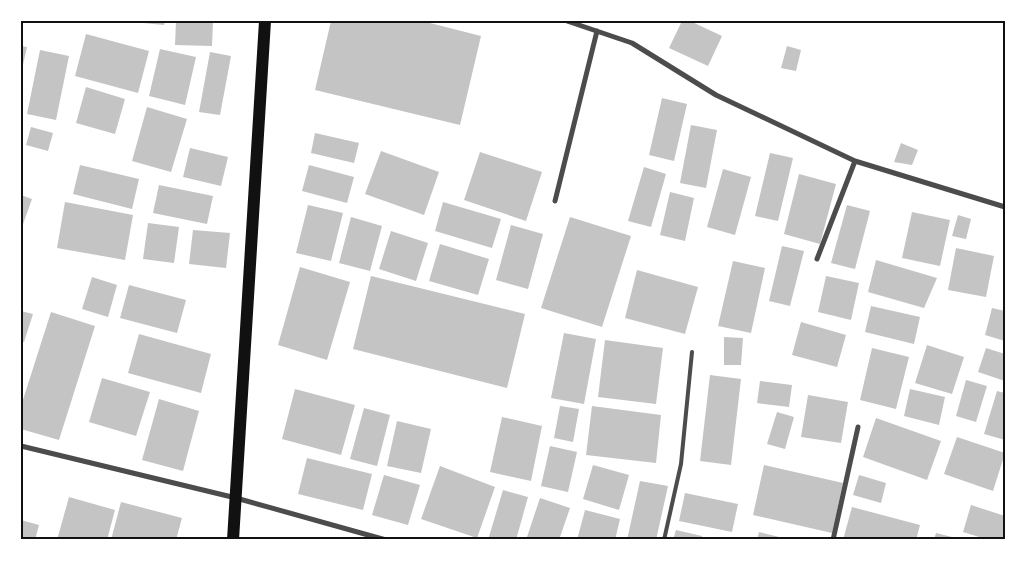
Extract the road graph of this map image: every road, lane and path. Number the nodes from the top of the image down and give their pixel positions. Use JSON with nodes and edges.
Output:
{"nodes":[{"id":1,"x":265,"y":21,"type":"edge"},
{"id":2,"x":567,"y":21,"type":"edge"},
{"id":3,"x":597,"y":31,"type":"junction"},
{"id":4,"x":855,"y":161,"type":"junction"},
{"id":5,"x":556,"y":201,"type":"dead end"},
{"id":6,"x":1005,"y":207,"type":"edge"},
{"id":7,"x":817,"y":259,"type":"dead end"},
{"id":8,"x":692,"y":352,"type":"dead end"},
{"id":9,"x":858,"y":427,"type":"dead end"},
{"id":10,"x":21,"y":446,"type":"edge"},
{"id":11,"x":236,"y":498,"type":"junction"},
{"id":12,"x":233,"y":540,"type":"edge"},
{"id":13,"x":386,"y":540,"type":"edge"},
{"id":14,"x":664,"y":540,"type":"edge"},
{"id":15,"x":833,"y":540,"type":"edge"}],
"edges":[{"from":1,"to":11,"type":"main road"},
{"from":2,"to":3,"type":"street"},
{"from":3,"to":4,"type":"street"},
{"from":3,"to":5,"type":"street"},
{"from":4,"to":6,"type":"street"},
{"from":4,"to":7,"type":"street"},
{"from":8,"to":14,"type":"lane"},
{"from":9,"to":15,"type":"street"},
{"from":10,"to":11,"type":"street"},
{"from":11,"to":12,"type":"main road"},
{"from":11,"to":13,"type":"street"}]}
